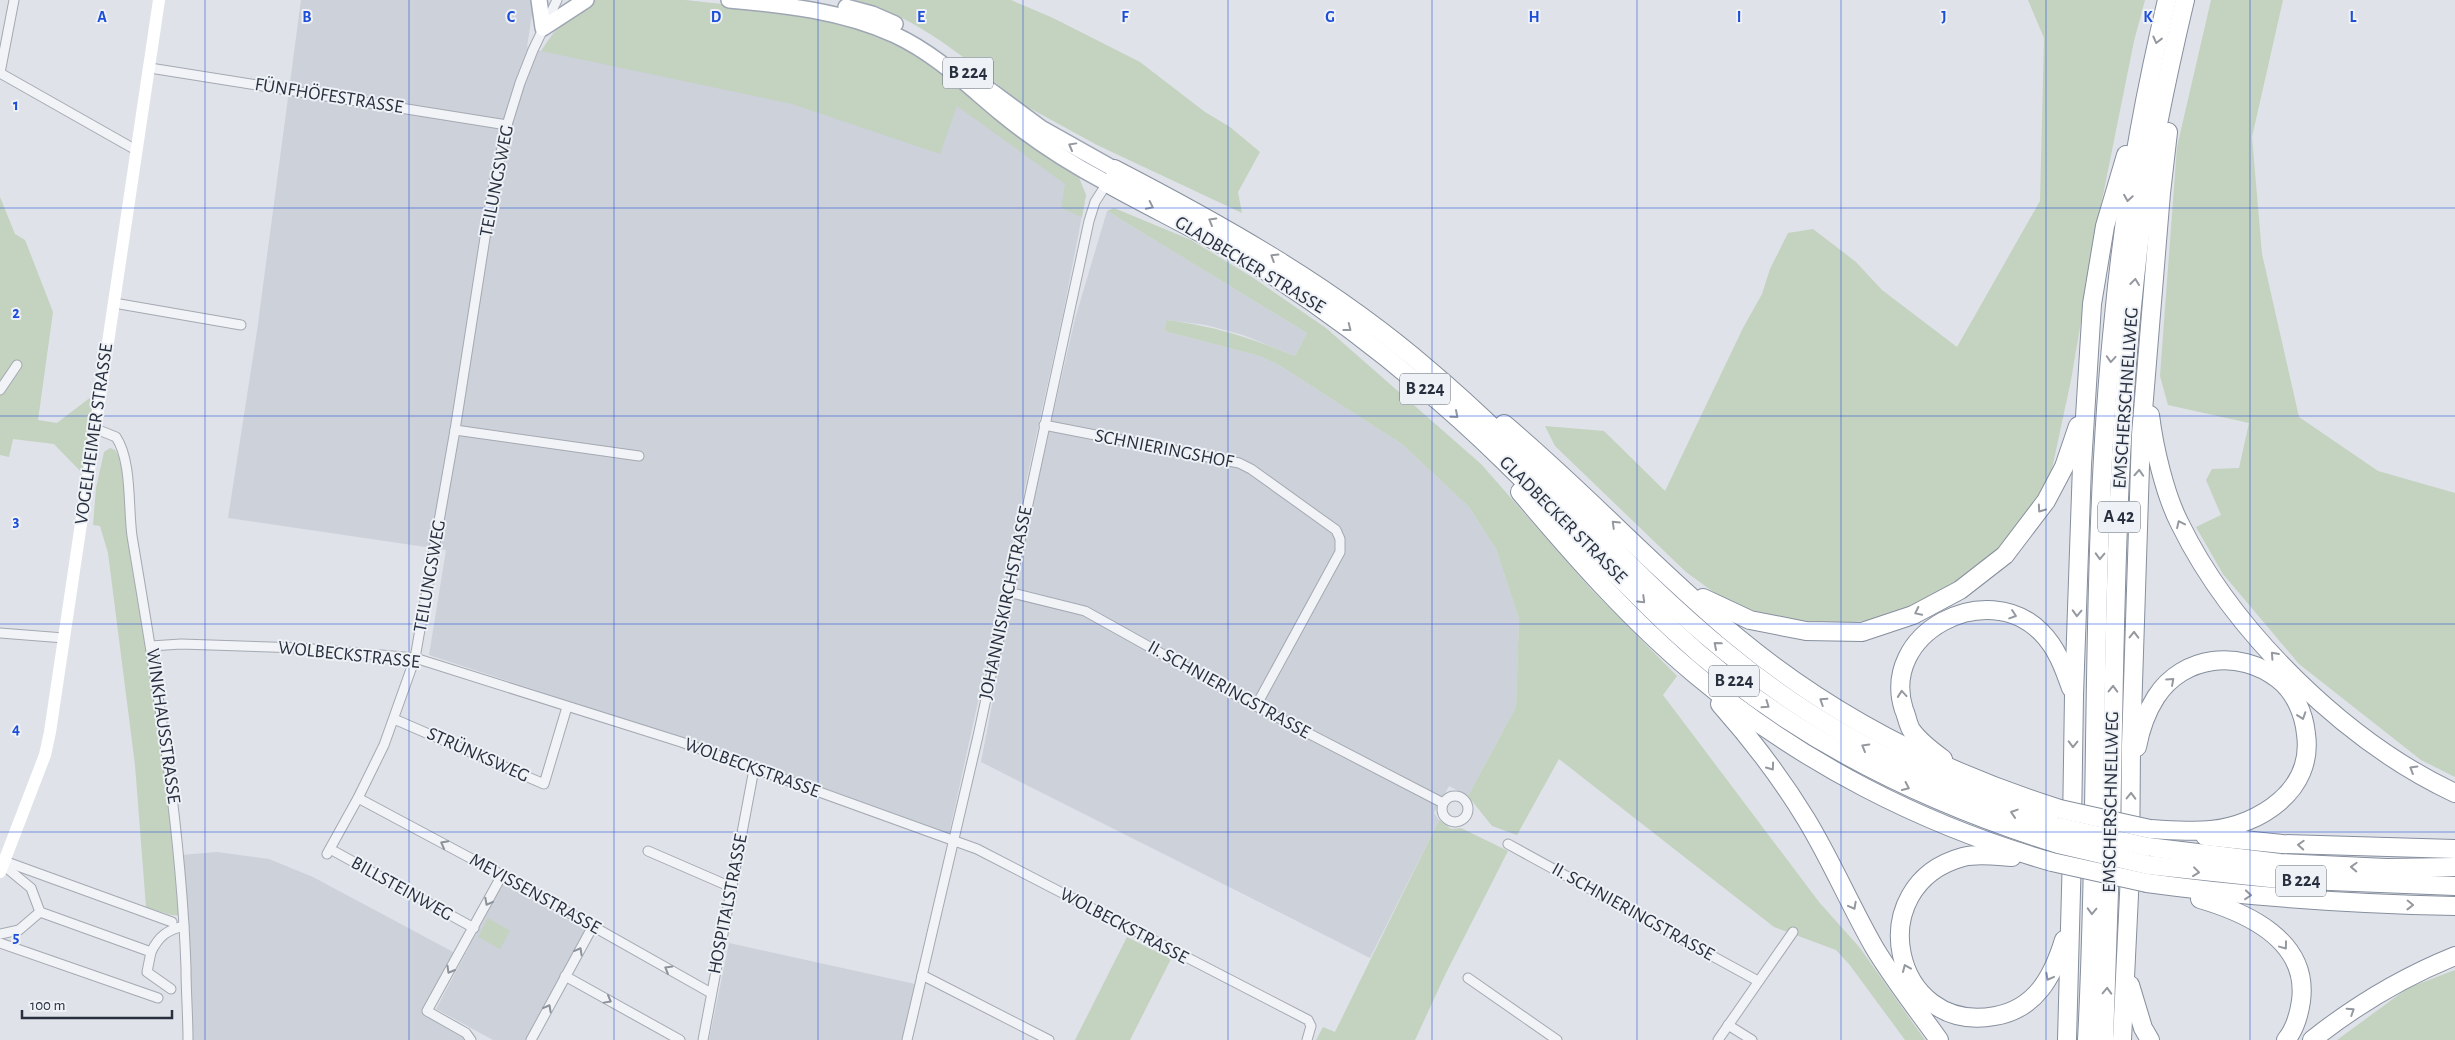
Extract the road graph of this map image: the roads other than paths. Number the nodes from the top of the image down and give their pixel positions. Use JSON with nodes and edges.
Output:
{"nodes":[{"id":1,"x":14,"y":0,"type":"edge"},
{"id":2,"x":159,"y":0,"type":"edge"},
{"id":3,"x":539,"y":0,"type":"edge"},
{"id":4,"x":557,"y":0,"type":"edge"},
{"id":5,"x":586,"y":0,"type":"edge"},
{"id":6,"x":729,"y":0,"type":"edge"},
{"id":7,"x":810,"y":0,"type":"edge"},
{"id":8,"x":2167,"y":0,"type":"edge"},
{"id":9,"x":2186,"y":0,"type":"edge"},
{"id":10,"x":2190,"y":0,"type":"edge"},
{"id":11,"x":543,"y":28,"type":"junction"},
{"id":12,"x":150,"y":68,"type":"junction"},
{"id":13,"x":0,"y":73,"type":"edge"},
{"id":14,"x":2148,"y":81,"type":"junction"},
{"id":15,"x":507,"y":125,"type":"junction"},
{"id":16,"x":136,"y":150,"type":"junction"},
{"id":17,"x":1111,"y":176,"type":"junction"},
{"id":18,"x":114,"y":303,"type":"junction"},
{"id":19,"x":241,"y":325,"type":"dead end"},
{"id":20,"x":16,"y":365,"type":"dead end"},
{"id":21,"x":1431,"y":371,"type":"junction"},
{"id":22,"x":2144,"y":375,"type":"junction"},
{"id":23,"x":2088,"y":389,"type":"junction"},
{"id":24,"x":0,"y":390,"type":"edge"},
{"id":25,"x":1044,"y":425,"type":"junction"},
{"id":26,"x":96,"y":429,"type":"junction"},
{"id":27,"x":1472,"y":429,"type":"junction"},
{"id":28,"x":455,"y":430,"type":"junction"},
{"id":29,"x":639,"y":456,"type":"dead end"},
{"id":30,"x":1650,"y":558,"type":"junction"},
{"id":31,"x":1008,"y":592,"type":"junction"},
{"id":32,"x":0,"y":633,"type":"edge"},
{"id":33,"x":64,"y":638,"type":"junction"},
{"id":34,"x":151,"y":646,"type":"junction"},
{"id":35,"x":416,"y":658,"type":"junction"},
{"id":36,"x":1695,"y":675,"type":"junction"},
{"id":37,"x":2074,"y":695,"type":"junction"},
{"id":38,"x":1256,"y":706,"type":"junction"},
{"id":39,"x":567,"y":707,"type":"junction"},
{"id":40,"x":394,"y":719,"type":"junction"},
{"id":41,"x":754,"y":769,"type":"junction"},
{"id":42,"x":1959,"y":772,"type":"junction"},
{"id":43,"x":2131,"y":772,"type":"junction"},
{"id":44,"x":2455,"y":793,"type":"edge"},
{"id":45,"x":358,"y":798,"type":"junction"},
{"id":46,"x":1443,"y":803,"type":"dead end"},
{"id":47,"x":2150,"y":829,"type":"junction"},
{"id":48,"x":2059,"y":836,"type":"junction"},
{"id":49,"x":954,"y":840,"type":"junction"},
{"id":50,"x":1508,"y":844,"type":"dead end"},
{"id":51,"x":2455,"y":849,"type":"edge"},
{"id":52,"x":648,"y":851,"type":"dead end"},
{"id":53,"x":329,"y":852,"type":"joint"},
{"id":54,"x":2148,"y":856,"type":"junction"},
{"id":55,"x":2034,"y":857,"type":"junction"},
{"id":56,"x":4,"y":867,"type":"edge"},
{"id":57,"x":2455,"y":867,"type":"edge"},
{"id":58,"x":502,"y":875,"type":"junction"},
{"id":59,"x":2147,"y":883,"type":"junction"},
{"id":60,"x":2455,"y":886,"type":"edge"},
{"id":61,"x":731,"y":887,"type":"junction"},
{"id":62,"x":2455,"y":906,"type":"edge"},
{"id":63,"x":40,"y":912,"type":"junction"},
{"id":64,"x":2071,"y":915,"type":"junction"},
{"id":65,"x":172,"y":922,"type":"dead end"},
{"id":66,"x":184,"y":926,"type":"junction"},
{"id":67,"x":593,"y":926,"type":"junction"},
{"id":68,"x":474,"y":928,"type":"junction"},
{"id":69,"x":1793,"y":932,"type":"dead end"},
{"id":70,"x":0,"y":934,"type":"edge"},
{"id":71,"x":0,"y":943,"type":"edge"},
{"id":72,"x":2126,"y":950,"type":"junction"},
{"id":73,"x":151,"y":952,"type":"junction"},
{"id":74,"x":2455,"y":956,"type":"edge"},
{"id":75,"x":922,"y":975,"type":"junction"},
{"id":76,"x":566,"y":976,"type":"junction"},
{"id":77,"x":1468,"y":978,"type":"dead end"},
{"id":78,"x":1758,"y":980,"type":"junction"},
{"id":79,"x":171,"y":988,"type":"dead end"},
{"id":80,"x":710,"y":993,"type":"junction"},
{"id":81,"x":158,"y":998,"type":"dead end"},
{"id":82,"x":1728,"y":1025,"type":"junction"},
{"id":83,"x":188,"y":1040,"type":"edge"},
{"id":84,"x":471,"y":1040,"type":"edge"},
{"id":85,"x":531,"y":1040,"type":"edge"},
{"id":86,"x":680,"y":1040,"type":"edge"},
{"id":87,"x":703,"y":1040,"type":"edge"},
{"id":88,"x":907,"y":1040,"type":"edge"},
{"id":89,"x":1049,"y":1040,"type":"edge"},
{"id":90,"x":1307,"y":1040,"type":"edge"},
{"id":91,"x":1557,"y":1040,"type":"edge"},
{"id":92,"x":1718,"y":1040,"type":"edge"},
{"id":93,"x":1752,"y":1040,"type":"edge"},
{"id":94,"x":1939,"y":1040,"type":"edge"},
{"id":95,"x":2067,"y":1040,"type":"edge"},
{"id":96,"x":2087,"y":1040,"type":"edge"},
{"id":97,"x":2104,"y":1040,"type":"edge"},
{"id":98,"x":2122,"y":1040,"type":"edge"},
{"id":99,"x":2150,"y":1040,"type":"edge"},
{"id":100,"x":2286,"y":1040,"type":"edge"},
{"id":101,"x":2312,"y":1040,"type":"edge"}],
"edges":[{"from":1,"to":13,"type":"street"},
{"from":2,"to":12,"type":"main road","name":"VOGELHEIMER STRASSE"},
{"from":3,"to":11,"type":"main road"},
{"from":4,"to":11,"type":"street","name":"TEILUNGSWEG"},
{"from":5,"to":11,"type":"main road"},
{"from":6,"to":17,"type":"main road","name":"GLADBECKER STRASSE","number":"B 224"},
{"from":17,"to":7,"type":"main road","name":"GLADBECKER STRASSE","number":"B 224","one_way":true},
{"from":8,"to":14,"type":"highway","name":"EMSCHERSCHNELLWEG","number":"A 42","one_way":true},
{"from":97,"to":9,"type":"highway","name":"EMSCHERSCHNELLWEG","number":"A 42","one_way":true},
{"from":10,"to":22,"type":"highway"},
{"from":11,"to":15,"type":"street","name":"TEILUNGSWEG"},
{"from":12,"to":15,"type":"street","name":"FÜNFHÖFESTRASSE"},
{"from":12,"to":16,"type":"main road","name":"VOGELHEIMER STRASSE"},
{"from":13,"to":16,"type":"street"},
{"from":14,"to":23,"type":"highway"},
{"from":14,"to":96,"type":"highway","name":"EMSCHERSCHNELLWEG","number":"A 42","one_way":true},
{"from":15,"to":28,"type":"street","name":"TEILUNGSWEG"},
{"from":16,"to":18,"type":"main road","name":"VOGELHEIMER STRASSE"},
{"from":21,"to":17,"type":"highway","name":"GLADBECKER STRASSE","number":"B 224","one_way":true},
{"from":17,"to":25,"type":"street","name":"JOHANNISKIRCHSTRASSE"},
{"from":17,"to":27,"type":"highway","name":"GLADBECKER STRASSE","number":"B 224","one_way":true},
{"from":18,"to":19,"type":"street"},
{"from":18,"to":26,"type":"main road","name":"VOGELHEIMER STRASSE"},
{"from":20,"to":24,"type":"street"},
{"from":30,"to":21,"type":"highway","one_way":true},
{"from":48,"to":21,"type":"highway","name":"GLADBECKER STRASSE","number":"B 224","one_way":true},
{"from":43,"to":22,"type":"highway","one_way":true},
{"from":44,"to":22,"type":"highway","one_way":true},
{"from":23,"to":30,"type":"highway","one_way":true},
{"from":23,"to":37,"type":"highway","one_way":true},
{"from":25,"to":31,"type":"street","name":"JOHANNISKIRCHSTRASSE"},
{"from":25,"to":38,"type":"street","name":"SCHNIERINGSHOF"},
{"from":26,"to":33,"type":"main road","name":"VOGELHEIMER STRASSE"},
{"from":26,"to":34,"type":"street","name":"WINKHAUSSTRASSE"},
{"from":27,"to":36,"type":"highway"},
{"from":27,"to":48,"type":"highway","name":"GLADBECKER STRASSE","number":"B 224","one_way":true},
{"from":28,"to":29,"type":"street"},
{"from":28,"to":35,"type":"street","name":"TEILUNGSWEG"},
{"from":42,"to":30,"type":"highway","one_way":true},
{"from":31,"to":38,"type":"street","name":"II. SCHNIERINGSTRASSE"},
{"from":31,"to":49,"type":"street","name":"JOHANNISKIRCHSTRASSE"},
{"from":32,"to":33,"type":"street"},
{"from":33,"to":56,"type":"main road","name":"VOGELHEIMER STRASSE"},
{"from":34,"to":35,"type":"street","name":"WOLBECKSTRASSE"},
{"from":34,"to":66,"type":"street","name":"WINKHAUSSTRASSE"},
{"from":35,"to":39,"type":"street","name":"WOLBECKSTRASSE"},
{"from":35,"to":40,"type":"street","name":"TEILUNGSWEG"},
{"from":36,"to":55,"type":"highway"},
{"from":36,"to":94,"type":"highway","one_way":true},
{"from":42,"to":37,"type":"highway","one_way":true},
{"from":37,"to":64,"type":"highway","one_way":true},
{"from":38,"to":46,"type":"street","name":"II. SCHNIERINGSTRASSE"},
{"from":39,"to":40,"type":"street","name":"STRÜNKSWEG"},
{"from":39,"to":41,"type":"street","name":"WOLBECKSTRASSE"},
{"from":40,"to":45,"type":"street","name":"TEILUNGSWEG"},
{"from":41,"to":49,"type":"street","name":"WOLBECKSTRASSE"},
{"from":41,"to":61,"type":"street","name":"HOSPITALSTRASSE"},
{"from":42,"to":47,"type":"highway","bridge":true},
{"from":43,"to":47,"type":"highway","one_way":true},
{"from":72,"to":43,"type":"highway","one_way":true},
{"from":45,"to":53,"type":"street","name":"TEILUNGSWEG"},
{"from":58,"to":45,"type":"street","name":"MEVISSENSTRASSE","one_way":true},
{"from":51,"to":47,"type":"highway","one_way":true},
{"from":48,"to":54,"type":"highway","name":"GLADBECKER STRASSE","number":"B 224","bridge":true},
{"from":49,"to":75,"type":"street","name":"JOHANNISKIRCHSTRASSE"},
{"from":49,"to":90,"type":"street","name":"WOLBECKSTRASSE"},
{"from":50,"to":78,"type":"street","name":"II. SCHNIERINGSTRASSE"},
{"from":52,"to":61,"type":"street"},
{"from":53,"to":68,"type":"street","name":"BILLSTEINWEG"},
{"from":57,"to":54,"type":"highway","name":"GLADBECKER STRASSE","number":"B 224","one_way":true},
{"from":54,"to":60,"type":"highway","name":"GLADBECKER STRASSE","number":"B 224","one_way":true},
{"from":55,"to":59,"type":"highway","bridge":true},
{"from":64,"to":55,"type":"highway","one_way":true},
{"from":56,"to":63,"type":"street"},
{"from":56,"to":65,"type":"street"},
{"from":58,"to":67,"type":"street","name":"MEVISSENSTRASSE"},
{"from":58,"to":68,"type":"street","name":"BILLSTEINWEG","one_way":true},
{"from":59,"to":62,"type":"highway","one_way":true},
{"from":59,"to":100,"type":"highway","one_way":true},
{"from":61,"to":80,"type":"street","name":"HOSPITALSTRASSE"},
{"from":63,"to":70,"type":"street"},
{"from":63,"to":73,"type":"street"},
{"from":64,"to":95,"type":"highway"},
{"from":66,"to":73,"type":"street"},
{"from":66,"to":83,"type":"street","name":"WINKHAUSSTRASSE"},
{"from":76,"to":67,"type":"street","one_way":true},
{"from":80,"to":67,"type":"street","name":"MEVISSENSTRASSE","one_way":true},
{"from":68,"to":84,"type":"street","name":"BILLSTEINWEG","one_way":true},
{"from":69,"to":78,"type":"street"},
{"from":71,"to":81,"type":"street"},
{"from":72,"to":98,"type":"highway"},
{"from":72,"to":99,"type":"highway"},
{"from":73,"to":79,"type":"street"},
{"from":101,"to":74,"type":"highway","one_way":true},
{"from":75,"to":88,"type":"street","name":"JOHANNISKIRCHSTRASSE"},
{"from":75,"to":89,"type":"street"},
{"from":85,"to":76,"type":"street","one_way":true},
{"from":76,"to":86,"type":"street","one_way":true},
{"from":77,"to":91,"type":"street"},
{"from":78,"to":82,"type":"street"},
{"from":80,"to":87,"type":"street","name":"HOSPITALSTRASSE"},
{"from":82,"to":92,"type":"street"},
{"from":82,"to":93,"type":"street"}]}
